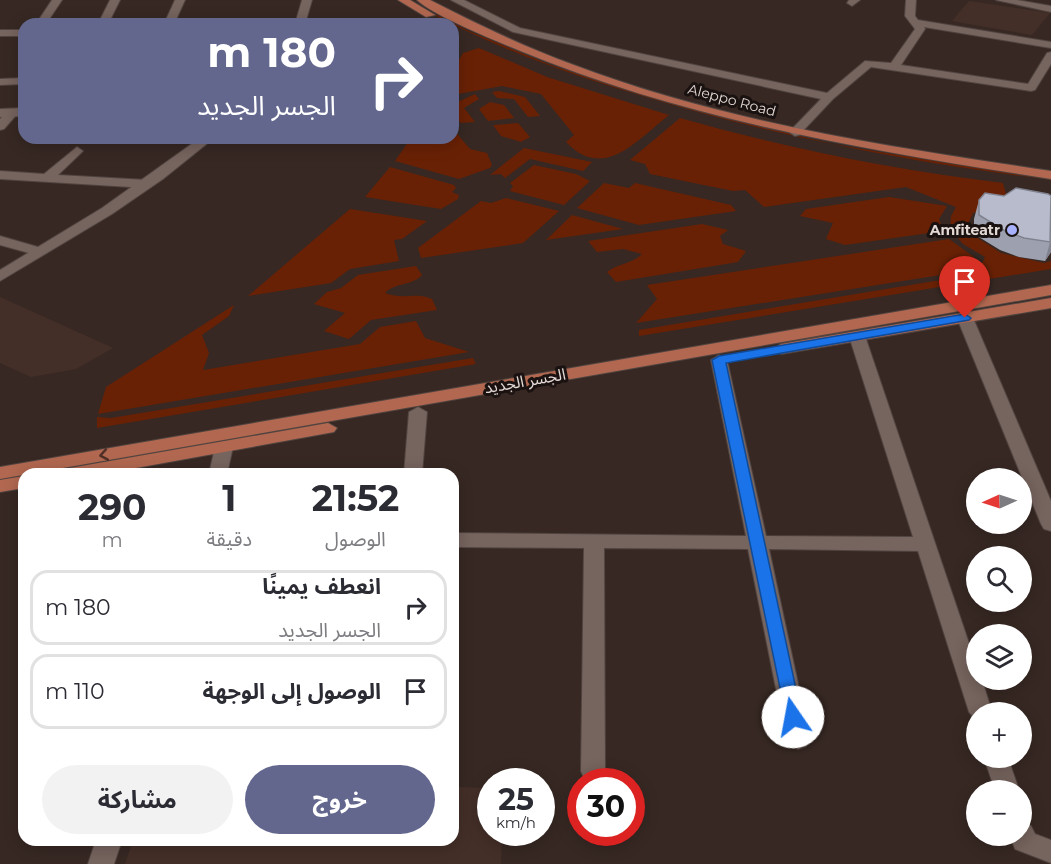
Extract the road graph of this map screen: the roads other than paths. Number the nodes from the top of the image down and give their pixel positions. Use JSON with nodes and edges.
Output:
{"nodes":[{"id":1,"x":57,"y":0,"type":"edge"},
{"id":2,"x":115,"y":0,"type":"edge"},
{"id":3,"x":180,"y":0,"type":"edge"},
{"id":4,"x":307,"y":0,"type":"edge"},
{"id":5,"x":403,"y":0,"type":"edge"},
{"id":6,"x":424,"y":0,"type":"edge"},
{"id":7,"x":456,"y":0,"type":"edge"},
{"id":8,"x":911,"y":0,"type":"edge"},
{"id":9,"x":1001,"y":0,"type":"edge"},
{"id":10,"x":1051,"y":9,"type":"edge"},
{"id":11,"x":45,"y":18,"type":"edge"},
{"id":12,"x":106,"y":18,"type":"edge"},
{"id":13,"x":172,"y":18,"type":"edge"},
{"id":14,"x":302,"y":18,"type":"edge"},
{"id":15,"x":435,"y":18,"type":"edge"},
{"id":16,"x":455,"y":18,"type":"edge"},
{"id":17,"x":459,"y":20,"type":"edge"},
{"id":18,"x":914,"y":22,"type":"junction"},
{"id":19,"x":459,"y":31,"type":"edge"},
{"id":20,"x":0,"y":33,"type":"edge"},
{"id":21,"x":18,"y":33,"type":"edge"},
{"id":22,"x":1051,"y":45,"type":"edge"},
{"id":23,"x":1051,"y":55,"type":"edge"},
{"id":24,"x":894,"y":66,"type":"junction"},
{"id":25,"x":18,"y":81,"type":"edge"},
{"id":26,"x":0,"y":82,"type":"edge"},
{"id":27,"x":829,"y":98,"type":"junction"},
{"id":28,"x":12,"y":112,"type":"edge"},
{"id":29,"x":0,"y":126,"type":"edge"},
{"id":30,"x":795,"y":132,"type":"junction"},
{"id":31,"x":200,"y":144,"type":"edge"},
{"id":32,"x":77,"y":151,"type":"dead end"},
{"id":33,"x":0,"y":175,"type":"edge"},
{"id":34,"x":1051,"y":175,"type":"edge"},
{"id":35,"x":49,"y":176,"type":"junction"},
{"id":36,"x":147,"y":184,"type":"junction"},
{"id":37,"x":1051,"y":184,"type":"edge"},
{"id":38,"x":0,"y":240,"type":"edge"},
{"id":39,"x":40,"y":252,"type":"junction"},
{"id":40,"x":0,"y":276,"type":"edge"},
{"id":41,"x":1051,"y":290,"type":"edge"},
{"id":42,"x":1051,"y":303,"type":"edge"},
{"id":43,"x":965,"y":318,"type":"junction"},
{"id":44,"x":857,"y":336,"type":"junction"},
{"id":45,"x":719,"y":360,"type":"junction"},
{"id":46,"x":418,"y":412,"type":"junction"},
{"id":47,"x":224,"y":447,"type":"junction"},
{"id":48,"x":29,"y":468,"type":"edge"},
{"id":49,"x":104,"y":468,"type":"edge"},
{"id":50,"x":219,"y":468,"type":"edge"},
{"id":51,"x":413,"y":468,"type":"edge"},
{"id":52,"x":18,"y":470,"type":"edge"},
{"id":53,"x":0,"y":473,"type":"edge"},
{"id":54,"x":18,"y":483,"type":"edge"},
{"id":55,"x":0,"y":486,"type":"edge"},
{"id":56,"x":1051,"y":524,"type":"edge"},
{"id":57,"x":459,"y":540,"type":"edge"},
{"id":58,"x":594,"y":541,"type":"junction"},
{"id":59,"x":757,"y":542,"type":"junction"},
{"id":60,"x":925,"y":544,"type":"junction"},
{"id":61,"x":978,"y":702,"type":"edge"},
{"id":62,"x":798,"y":739,"type":"dead end"},
{"id":63,"x":593,"y":768,"type":"edge"},
{"id":64,"x":1032,"y":844,"type":"edge"},
{"id":65,"x":107,"y":846,"type":"edge"},
{"id":66,"x":1051,"y":852,"type":"edge"},
{"id":67,"x":100,"y":864,"type":"edge"}],
"edges":[{"from":1,"to":11,"type":"street"},
{"from":2,"to":12,"type":"street"},
{"from":3,"to":13,"type":"street"},
{"from":4,"to":14,"type":"street"},
{"from":5,"to":15,"type":"main road"},
{"from":6,"to":16,"type":"main road","name":"Aleppo Road"},
{"from":7,"to":27,"type":"street"},
{"from":8,"to":18,"type":"street"},
{"from":9,"to":10,"type":"street"},
{"from":17,"to":30,"type":"main road","name":"Aleppo Road"},
{"from":18,"to":22,"type":"street"},
{"from":18,"to":24,"type":"street"},
{"from":19,"to":37,"type":"main road","name":"Aleppo Road"},
{"from":20,"to":21,"type":"street"},
{"from":23,"to":24,"type":"street"},
{"from":24,"to":27,"type":"street"},
{"from":25,"to":26,"type":"street"},
{"from":27,"to":30,"type":"street"},
{"from":28,"to":29,"type":"street"},
{"from":30,"to":34,"type":"main road","name":"Aleppo Road"},
{"from":31,"to":36,"type":"street"},
{"from":32,"to":35,"type":"street"},
{"from":33,"to":35,"type":"street"},
{"from":35,"to":36,"type":"street"},
{"from":36,"to":39,"type":"street"},
{"from":38,"to":39,"type":"street"},
{"from":39,"to":40,"type":"street"},
{"from":41,"to":48,"type":"main road","name":"الجسر الجديد","one_way":true},
{"from":42,"to":43,"type":"main road","name":"الجسر الجديد"},
{"from":43,"to":44,"type":"main road","name":"الجسر الجديد"},
{"from":43,"to":56,"type":"street"},
{"from":44,"to":45,"type":"main road","name":"الجسر الجديد"},
{"from":44,"to":60,"type":"street"},
{"from":45,"to":46,"type":"main road","name":"الجسر الجديد"},
{"from":45,"to":59,"type":"street"},
{"from":46,"to":47,"type":"main road","name":"الجسر الجديد"},
{"from":46,"to":51,"type":"street"},
{"from":47,"to":49,"type":"main road","name":"الجسر الجديد"},
{"from":47,"to":50,"type":"street"},
{"from":52,"to":53,"type":"main road","name":"الجسر الجديد","one_way":true},
{"from":54,"to":55,"type":"main road"},
{"from":57,"to":58,"type":"street"},
{"from":58,"to":59,"type":"street"},
{"from":58,"to":63,"type":"street"},
{"from":59,"to":60,"type":"street"},
{"from":59,"to":62,"type":"street"},
{"from":60,"to":61,"type":"street"},
{"from":64,"to":66,"type":"street"},
{"from":65,"to":67,"type":"street"}]}
